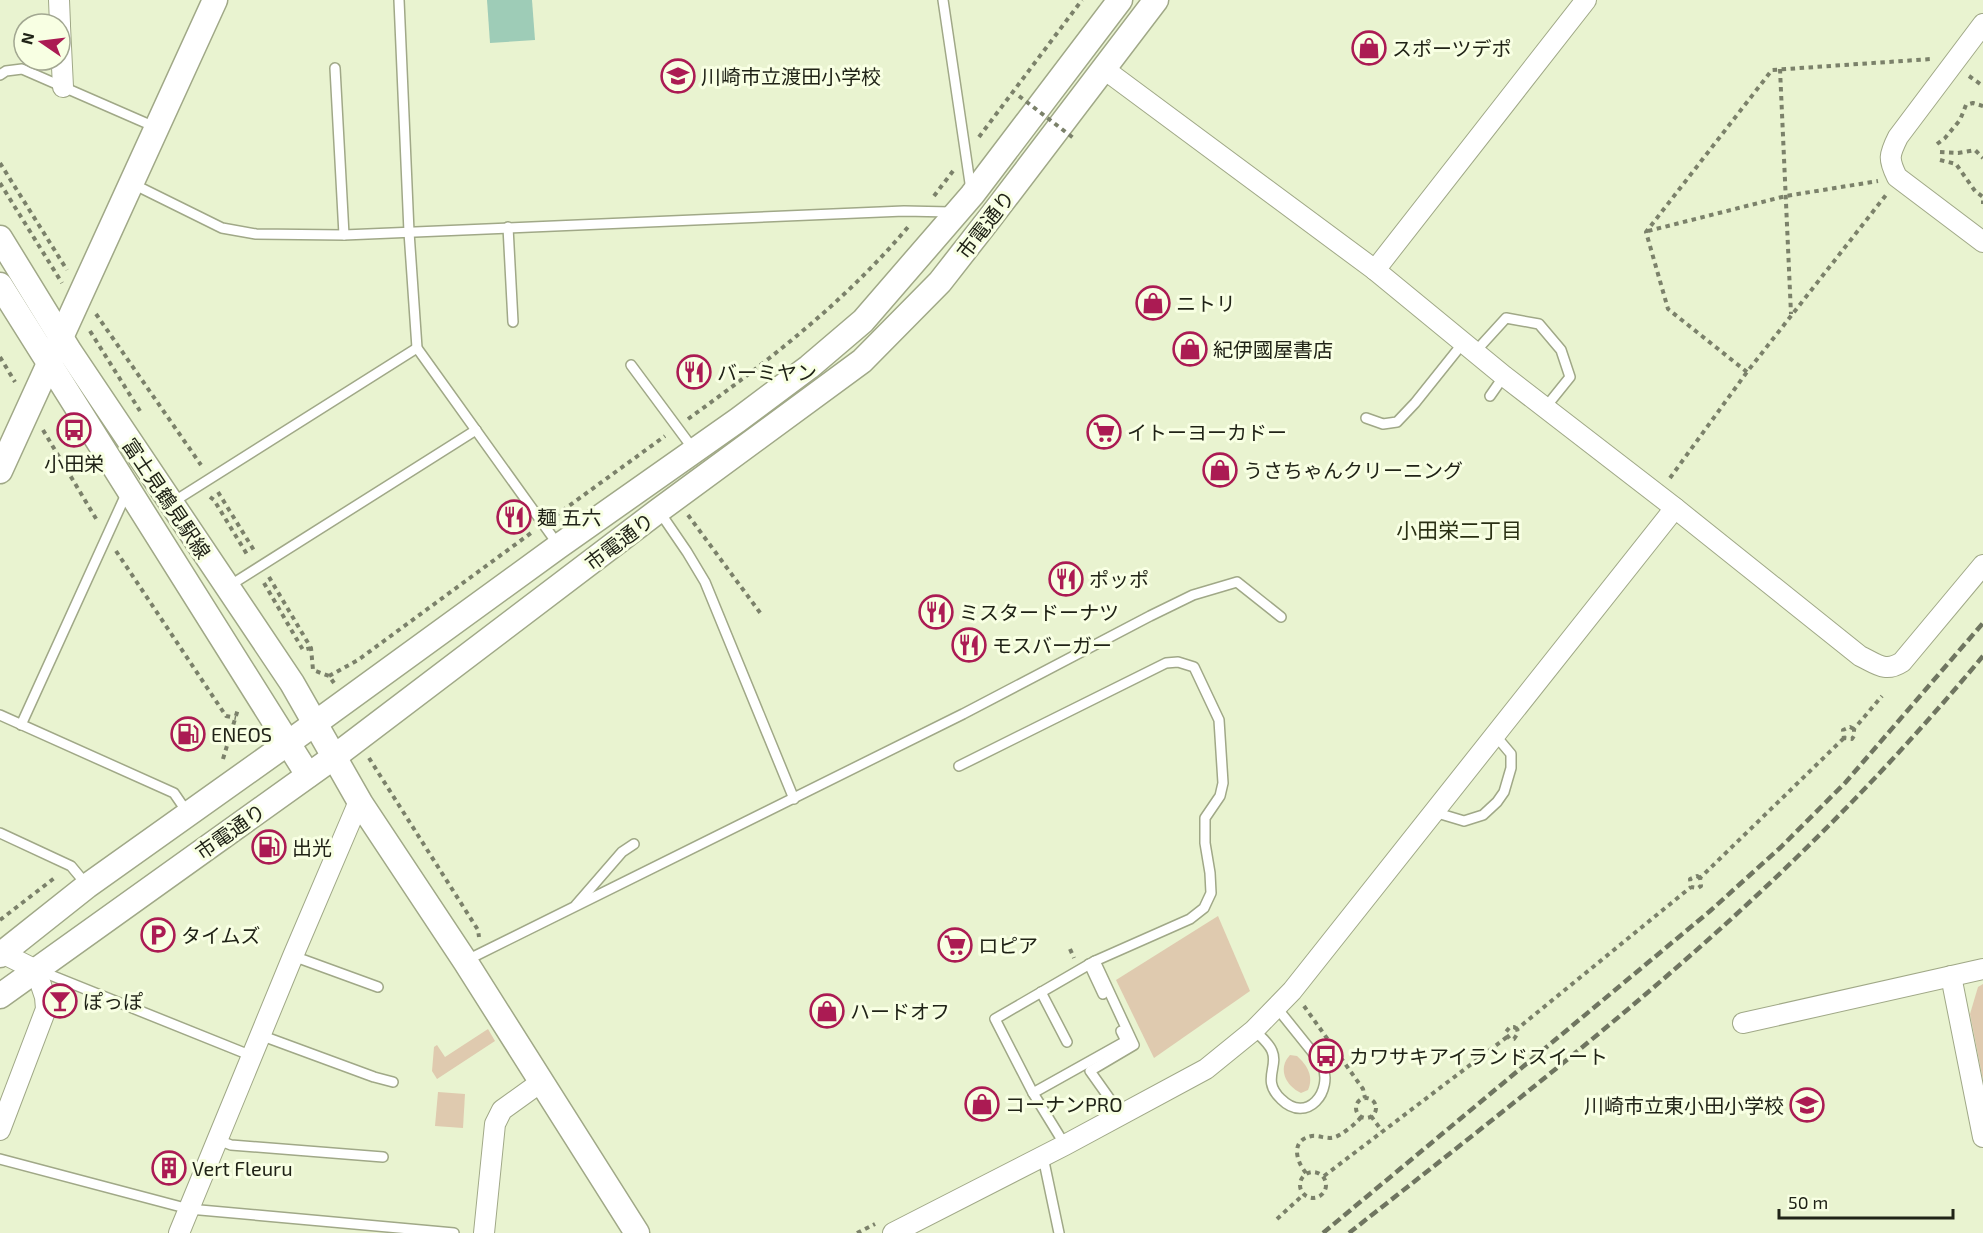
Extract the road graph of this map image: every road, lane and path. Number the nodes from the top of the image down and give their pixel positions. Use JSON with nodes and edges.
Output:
{"nodes":[{"id":1,"x":215,"y":0,"type":"edge"},
{"id":2,"x":399,"y":0,"type":"edge"},
{"id":3,"x":943,"y":0,"type":"edge"},
{"id":4,"x":1082,"y":0,"type":"edge"},
{"id":5,"x":1120,"y":0,"type":"edge"},
{"id":6,"x":1156,"y":0,"type":"edge"},
{"id":7,"x":1586,"y":0,"type":"edge"},
{"id":8,"x":1983,"y":24,"type":"edge"},
{"id":9,"x":1934,"y":58,"type":"dead end"},
{"id":10,"x":335,"y":68,"type":"dead end"},
{"id":11,"x":1104,"y":69,"type":"junction"},
{"id":12,"x":1780,"y":69,"type":"junction"},
{"id":13,"x":62,"y":72,"type":"edge"},
{"id":14,"x":1964,"y":72,"type":"dead end"},
{"id":15,"x":0,"y":75,"type":"edge"},
{"id":16,"x":1983,"y":86,"type":"edge"},
{"id":17,"x":63,"y":87,"type":"junction"},
{"id":18,"x":1018,"y":96,"type":"dead end"},
{"id":19,"x":1983,"y":106,"type":"edge"},
{"id":20,"x":157,"y":128,"type":"junction"},
{"id":21,"x":1076,"y":140,"type":"dead end"},
{"id":22,"x":1937,"y":144,"type":"dead end"},
{"id":23,"x":973,"y":145,"type":"dead end"},
{"id":24,"x":1940,"y":152,"type":"dead end"},
{"id":25,"x":1983,"y":158,"type":"edge"},
{"id":26,"x":1940,"y":160,"type":"dead end"},
{"id":27,"x":0,"y":163,"type":"edge"},
{"id":28,"x":955,"y":169,"type":"dead end"},
{"id":29,"x":1878,"y":181,"type":"dead end"},
{"id":30,"x":0,"y":183,"type":"edge"},
{"id":31,"x":131,"y":183,"type":"junction"},
{"id":32,"x":1890,"y":190,"type":"dead end"},
{"id":33,"x":1786,"y":196,"type":"junction"},
{"id":34,"x":931,"y":200,"type":"dead end"},
{"id":35,"x":964,"y":203,"type":"junction"},
{"id":36,"x":1983,"y":204,"type":"edge"},
{"id":37,"x":912,"y":222,"type":"dead end"},
{"id":38,"x":508,"y":227,"type":"junction"},
{"id":39,"x":410,"y":232,"type":"junction"},
{"id":40,"x":1646,"y":232,"type":"junction"},
{"id":41,"x":344,"y":235,"type":"junction"},
{"id":42,"x":0,"y":238,"type":"edge"},
{"id":43,"x":1983,"y":242,"type":"edge"},
{"id":44,"x":1375,"y":270,"type":"junction"},
{"id":45,"x":0,"y":285,"type":"edge"},
{"id":46,"x":79,"y":298,"type":"junction"},
{"id":47,"x":1791,"y":314,"type":"junction"},
{"id":48,"x":513,"y":322,"type":"dead end"},
{"id":49,"x":61,"y":338,"type":"junction"},
{"id":50,"x":417,"y":348,"type":"junction"},
{"id":51,"x":1469,"y":348,"type":"junction"},
{"id":52,"x":631,"y":365,"type":"dead end"},
{"id":53,"x":49,"y":366,"type":"junction"},
{"id":54,"x":1747,"y":372,"type":"junction"},
{"id":55,"x":1504,"y":376,"type":"junction"},
{"id":56,"x":1490,"y":396,"type":"dead end"},
{"id":57,"x":1545,"y":408,"type":"junction"},
{"id":58,"x":1366,"y":418,"type":"dead end"},
{"id":59,"x":146,"y":420,"type":"dead end"},
{"id":60,"x":677,"y":427,"type":"junction"},
{"id":61,"x":476,"y":430,"type":"junction"},
{"id":62,"x":695,"y":450,"type":"junction"},
{"id":63,"x":0,"y":471,"type":"edge"},
{"id":64,"x":210,"y":478,"type":"junction"},
{"id":65,"x":1666,"y":483,"type":"dead end"},
{"id":66,"x":196,"y":488,"type":"junction"},
{"id":67,"x":128,"y":490,"type":"junction"},
{"id":68,"x":170,"y":504,"type":"junction"},
{"id":69,"x":1675,"y":508,"type":"junction"},
{"id":70,"x":658,"y":511,"type":"junction"},
{"id":71,"x":688,"y":514,"type":"dead end"},
{"id":72,"x":552,"y":518,"type":"dead end"},
{"id":73,"x":533,"y":531,"type":"dead end"},
{"id":74,"x":559,"y":546,"type":"junction"},
{"id":75,"x":1983,"y":565,"type":"edge"},
{"id":76,"x":259,"y":566,"type":"junction"},
{"id":77,"x":227,"y":587,"type":"junction"},
{"id":78,"x":761,"y":614,"type":"dead end"},
{"id":79,"x":1281,"y":617,"type":"dead end"},
{"id":80,"x":311,"y":648,"type":"junction"},
{"id":81,"x":1882,"y":696,"type":"dead end"},
{"id":82,"x":239,"y":700,"type":"dead end"},
{"id":83,"x":0,"y":715,"type":"edge"},
{"id":84,"x":315,"y":724,"type":"junction"},
{"id":85,"x":21,"y":725,"type":"junction"},
{"id":86,"x":1854,"y":729,"type":"junction"},
{"id":87,"x":1495,"y":735,"type":"junction"},
{"id":88,"x":1844,"y":738,"type":"junction"},
{"id":89,"x":288,"y":743,"type":"junction"},
{"id":90,"x":366,"y":753,"type":"dead end"},
{"id":91,"x":334,"y":758,"type":"junction"},
{"id":92,"x":215,"y":765,"type":"dead end"},
{"id":93,"x":959,"y":766,"type":"dead end"},
{"id":94,"x":308,"y":776,"type":"junction"},
{"id":95,"x":794,"y":799,"type":"junction"},
{"id":96,"x":361,"y":804,"type":"junction"},
{"id":97,"x":1434,"y":812,"type":"junction"},
{"id":98,"x":188,"y":814,"type":"junction"},
{"id":99,"x":0,"y":833,"type":"edge"},
{"id":100,"x":634,"y":844,"type":"dead end"},
{"id":101,"x":71,"y":866,"type":"junction"},
{"id":102,"x":1700,"y":878,"type":"junction"},
{"id":103,"x":87,"y":886,"type":"junction"},
{"id":104,"x":1691,"y":887,"type":"junction"},
{"id":105,"x":572,"y":909,"type":"junction"},
{"id":106,"x":0,"y":920,"type":"edge"},
{"id":107,"x":1,"y":953,"type":"edge"},
{"id":108,"x":293,"y":956,"type":"junction"},
{"id":109,"x":474,"y":957,"type":"junction"},
{"id":110,"x":1092,"y":963,"type":"junction"},
{"id":111,"x":1983,"y":969,"type":"edge"},
{"id":112,"x":36,"y":970,"type":"junction"},
{"id":113,"x":1951,"y":976,"type":"junction"},
{"id":114,"x":378,"y":987,"type":"dead end"},
{"id":115,"x":1041,"y":992,"type":"junction"},
{"id":116,"x":0,"y":996,"type":"edge"},
{"id":117,"x":1302,"y":1004,"type":"dead end"},
{"id":118,"x":1276,"y":1008,"type":"junction"},
{"id":119,"x":1743,"y":1023,"type":"dead end"},
{"id":120,"x":1517,"y":1029,"type":"junction"},
{"id":121,"x":1254,"y":1030,"type":"junction"},
{"id":122,"x":260,"y":1035,"type":"junction"},
{"id":123,"x":1507,"y":1037,"type":"junction"},
{"id":124,"x":1067,"y":1042,"type":"dead end"},
{"id":125,"x":252,"y":1056,"type":"junction"},
{"id":126,"x":393,"y":1082,"type":"dead end"},
{"id":127,"x":541,"y":1083,"type":"junction"},
{"id":128,"x":1033,"y":1093,"type":"junction"},
{"id":129,"x":1365,"y":1098,"type":"junction"},
{"id":130,"x":1120,"y":1116,"type":"junction"},
{"id":131,"x":1371,"y":1116,"type":"junction"},
{"id":132,"x":1361,"y":1117,"type":"junction"},
{"id":133,"x":0,"y":1130,"type":"edge"},
{"id":134,"x":1382,"y":1131,"type":"junction"},
{"id":135,"x":1983,"y":1137,"type":"edge"},
{"id":136,"x":218,"y":1140,"type":"junction"},
{"id":137,"x":1065,"y":1145,"type":"junction"},
{"id":138,"x":383,"y":1157,"type":"dead end"},
{"id":139,"x":1043,"y":1157,"type":"junction"},
{"id":140,"x":0,"y":1160,"type":"edge"},
{"id":141,"x":1305,"y":1173,"type":"junction"},
{"id":142,"x":1324,"y":1176,"type":"junction"},
{"id":143,"x":1303,"y":1195,"type":"junction"},
{"id":144,"x":189,"y":1209,"type":"junction"},
{"id":145,"x":1277,"y":1219,"type":"dead end"},
{"id":146,"x":886,"y":1228,"type":"edge"},
{"id":147,"x":179,"y":1233,"type":"edge"},
{"id":148,"x":454,"y":1233,"type":"edge"},
{"id":149,"x":484,"y":1233,"type":"edge"},
{"id":150,"x":637,"y":1233,"type":"edge"},
{"id":151,"x":857,"y":1233,"type":"edge"},
{"id":152,"x":1059,"y":1233,"type":"edge"}],
"edges":[{"from":1,"to":20,"type":"street"},
{"from":2,"to":39,"type":"lane"},
{"from":3,"to":35,"type":"lane"},
{"from":4,"to":23,"type":"path"},
{"from":5,"to":35,"type":"street","name":"市電通り"},
{"from":6,"to":11,"type":"street","name":"市電通り"},
{"from":7,"to":44,"type":"street"},
{"from":8,"to":43,"type":"street"},
{"from":9,"to":12,"type":"path"},
{"from":10,"to":41,"type":"lane"},
{"from":11,"to":44,"type":"street"},
{"from":11,"to":70,"type":"street","name":"市電通り"},
{"from":12,"to":33,"type":"path"},
{"from":12,"to":40,"type":"path"},
{"from":13,"to":17,"type":"street"},
{"from":14,"to":16,"type":"path"},
{"from":15,"to":17,"type":"lane"},
{"from":17,"to":20,"type":"lane"},
{"from":18,"to":21,"type":"path","bridge":true},
{"from":19,"to":22,"type":"path"},
{"from":20,"to":31,"type":"street"},
{"from":24,"to":25,"type":"path"},
{"from":26,"to":36,"type":"path"},
{"from":27,"to":46,"type":"path"},
{"from":28,"to":34,"type":"path"},
{"from":29,"to":33,"type":"path"},
{"from":30,"to":46,"type":"path"},
{"from":31,"to":41,"type":"lane"},
{"from":31,"to":46,"type":"street"},
{"from":32,"to":47,"type":"path"},
{"from":33,"to":40,"type":"path"},
{"from":33,"to":47,"type":"path"},
{"from":35,"to":38,"type":"lane"},
{"from":35,"to":62,"type":"street","name":"市電通り"},
{"from":37,"to":60,"type":"path"},
{"from":38,"to":39,"type":"lane"},
{"from":38,"to":48,"type":"lane"},
{"from":39,"to":41,"type":"lane"},
{"from":39,"to":50,"type":"lane"},
{"from":40,"to":54,"type":"path"},
{"from":42,"to":49,"type":"street","name":"富士見鶴見駅線"},
{"from":44,"to":51,"type":"street"},
{"from":45,"to":53,"type":"street","name":"富士見鶴見駅線"},
{"from":46,"to":49,"type":"street"},
{"from":46,"to":59,"type":"path"},
{"from":46,"to":64,"type":"path"},
{"from":47,"to":54,"type":"path"},
{"from":49,"to":53,"type":"street"},
{"from":49,"to":68,"type":"street","name":"富士見鶴見駅線"},
{"from":50,"to":61,"type":"lane"},
{"from":50,"to":64,"type":"lane"},
{"from":51,"to":55,"type":"street"},
{"from":51,"to":57,"type":"lane"},
{"from":51,"to":58,"type":"lane"},
{"from":52,"to":60,"type":"lane"},
{"from":53,"to":63,"type":"street"},
{"from":53,"to":67,"type":"street","name":"富士見鶴見駅線"},
{"from":54,"to":65,"type":"path"},
{"from":55,"to":56,"type":"lane"},
{"from":55,"to":57,"type":"street"},
{"from":57,"to":69,"type":"street"},
{"from":60,"to":62,"type":"lane"},
{"from":60,"to":72,"type":"path"},
{"from":61,"to":74,"type":"lane"},
{"from":61,"to":76,"type":"lane"},
{"from":62,"to":74,"type":"street","name":"市電通り"},
{"from":64,"to":66,"type":"lane"},
{"from":64,"to":76,"type":"path"},
{"from":66,"to":68,"type":"lane"},
{"from":66,"to":76,"type":"path"},
{"from":67,"to":85,"type":"lane"},
{"from":67,"to":89,"type":"street","name":"富士見鶴見駅線"},
{"from":68,"to":77,"type":"street","name":"富士見鶴見駅線"},
{"from":69,"to":75,"type":"street"},
{"from":69,"to":87,"type":"street"},
{"from":70,"to":91,"type":"street","name":"市電通り"},
{"from":70,"to":95,"type":"lane"},
{"from":71,"to":78,"type":"path"},
{"from":73,"to":80,"type":"path"},
{"from":74,"to":84,"type":"street","name":"市電通り"},
{"from":76,"to":77,"type":"lane"},
{"from":76,"to":80,"type":"path"},
{"from":76,"to":80,"type":"path"},
{"from":77,"to":84,"type":"street","name":"富士見鶴見駅線"},
{"from":79,"to":95,"type":"lane"},
{"from":81,"to":86,"type":"path"},
{"from":82,"to":92,"type":"path"},
{"from":83,"to":85,"type":"lane"},
{"from":84,"to":89,"type":"street","name":"市電通り"},
{"from":84,"to":91,"type":"street","name":"富士見鶴見駅線"},
{"from":85,"to":98,"type":"lane"},
{"from":86,"to":88,"type":"path"},
{"from":86,"to":88,"type":"path"},
{"from":87,"to":97,"type":"street"},
{"from":87,"to":97,"type":"lane"},
{"from":88,"to":102,"type":"path"},
{"from":89,"to":94,"type":"street","name":"富士見鶴見駅線"},
{"from":89,"to":98,"type":"street","name":"市電通り"},
{"from":90,"to":109,"type":"path"},
{"from":91,"to":94,"type":"street","name":"市電通り"},
{"from":91,"to":96,"type":"street","name":"富士見鶴見駅線"},
{"from":93,"to":110,"type":"lane"},
{"from":94,"to":112,"type":"street","name":"市電通り"},
{"from":95,"to":105,"type":"lane"},
{"from":96,"to":108,"type":"street"},
{"from":96,"to":109,"type":"street","name":"富士見鶴見駅線"},
{"from":97,"to":118,"type":"street"},
{"from":98,"to":103,"type":"street","name":"市電通り"},
{"from":99,"to":101,"type":"lane"},
{"from":100,"to":105,"type":"lane"},
{"from":101,"to":103,"type":"lane"},
{"from":101,"to":106,"type":"path"},
{"from":102,"to":104,"type":"path"},
{"from":102,"to":104,"type":"path"},
{"from":103,"to":107,"type":"street","name":"市電通り"},
{"from":104,"to":120,"type":"path"},
{"from":105,"to":109,"type":"lane"},
{"from":107,"to":112,"type":"street"},
{"from":108,"to":114,"type":"lane"},
{"from":108,"to":122,"type":"street"},
{"from":109,"to":127,"type":"street","name":"富士見鶴見駅線"},
{"from":110,"to":115,"type":"lane"},
{"from":110,"to":128,"type":"lane"},
{"from":110,"to":130,"type":"lane"},
{"from":111,"to":113,"type":"street"},
{"from":112,"to":116,"type":"street","name":"市電通り"},
{"from":112,"to":125,"type":"lane"},
{"from":112,"to":133,"type":"street"},
{"from":113,"to":119,"type":"street"},
{"from":113,"to":135,"type":"street"},
{"from":115,"to":124,"type":"lane"},
{"from":115,"to":128,"type":"lane"},
{"from":117,"to":129,"type":"path"},
{"from":118,"to":121,"type":"street"},
{"from":118,"to":121,"type":"lane"},
{"from":120,"to":123,"type":"path"},
{"from":120,"to":123,"type":"path"},
{"from":121,"to":130,"type":"street"},
{"from":122,"to":125,"type":"street"},
{"from":122,"to":126,"type":"lane"},
{"from":123,"to":134,"type":"path"},
{"from":125,"to":136,"type":"street"},
{"from":127,"to":149,"type":"street"},
{"from":127,"to":150,"type":"street","name":"富士見鶴見駅線"},
{"from":128,"to":137,"type":"lane"},
{"from":129,"to":131,"type":"path"},
{"from":129,"to":132,"type":"path"},
{"from":130,"to":137,"type":"street"},
{"from":131,"to":132,"type":"path"},
{"from":131,"to":134,"type":"path"},
{"from":132,"to":141,"type":"path"},
{"from":134,"to":142,"type":"path"},
{"from":136,"to":138,"type":"lane"},
{"from":136,"to":144,"type":"street"},
{"from":137,"to":139,"type":"street"},
{"from":139,"to":146,"type":"street"},
{"from":139,"to":152,"type":"lane"},
{"from":140,"to":144,"type":"lane"},
{"from":141,"to":142,"type":"path"},
{"from":141,"to":143,"type":"path"},
{"from":142,"to":143,"type":"path"},
{"from":143,"to":145,"type":"path"},
{"from":144,"to":147,"type":"street"},
{"from":144,"to":148,"type":"lane"},
{"from":146,"to":151,"type":"path"}]}
